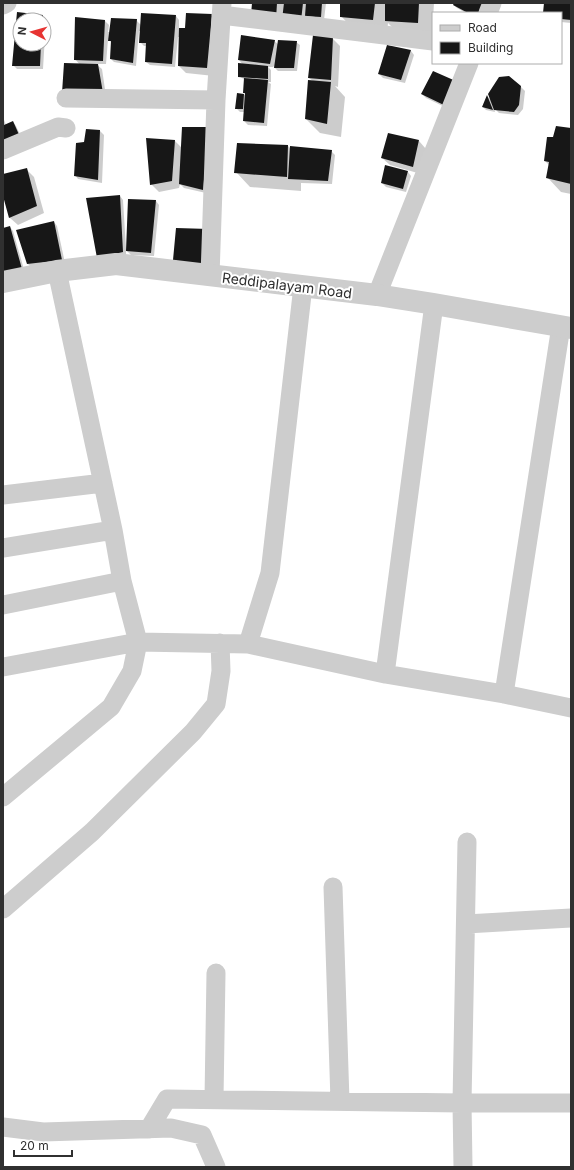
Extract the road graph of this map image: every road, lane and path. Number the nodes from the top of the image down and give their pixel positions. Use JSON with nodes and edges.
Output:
{"nodes":[{"id":1,"x":6,"y":3,"type":"edge"},
{"id":2,"x":3,"y":5,"type":"edge"},
{"id":3,"x":222,"y":9,"type":"edge"},
{"id":4,"x":432,"y":41,"type":"edge"},
{"id":5,"x":469,"y":64,"type":"edge"},
{"id":6,"x":66,"y":98,"type":"dead end"},
{"id":7,"x":216,"y":100,"type":"junction"},
{"id":8,"x":66,"y":128,"type":"dead end"},
{"id":9,"x":3,"y":150,"type":"edge"},
{"id":10,"x":57,"y":271,"type":"junction"},
{"id":11,"x":210,"y":276,"type":"junction"},
{"id":12,"x":3,"y":282,"type":"edge"},
{"id":13,"x":303,"y":286,"type":"junction"},
{"id":14,"x":377,"y":295,"type":"junction"},
{"id":15,"x":434,"y":304,"type":"junction"},
{"id":16,"x":566,"y":327,"type":"edge"},
{"id":17,"x":103,"y":483,"type":"junction"},
{"id":18,"x":3,"y":495,"type":"edge"},
{"id":19,"x":112,"y":530,"type":"junction"},
{"id":20,"x":3,"y":548,"type":"edge"},
{"id":21,"x":122,"y":582,"type":"junction"},
{"id":22,"x":3,"y":605,"type":"edge"},
{"id":23,"x":138,"y":642,"type":"junction"},
{"id":24,"x":220,"y":643,"type":"junction"},
{"id":25,"x":248,"y":644,"type":"junction"},
{"id":26,"x":3,"y":667,"type":"edge"},
{"id":27,"x":385,"y":674,"type":"junction"},
{"id":28,"x":504,"y":694,"type":"junction"},
{"id":29,"x":571,"y":708,"type":"edge"},
{"id":30,"x":3,"y":797,"type":"edge"},
{"id":31,"x":468,"y":842,"type":"dead end"},
{"id":32,"x":333,"y":887,"type":"dead end"},
{"id":33,"x":3,"y":909,"type":"edge"},
{"id":34,"x":571,"y":918,"type":"edge"},
{"id":35,"x":466,"y":924,"type":"junction"},
{"id":36,"x":216,"y":972,"type":"dead end"},
{"id":37,"x":214,"y":1099,"type":"junction"},
{"id":38,"x":340,"y":1101,"type":"junction"},
{"id":39,"x":462,"y":1103,"type":"junction"},
{"id":40,"x":571,"y":1103,"type":"edge"},
{"id":41,"x":3,"y":1127,"type":"edge"},
{"id":42,"x":149,"y":1129,"type":"junction"},
{"id":43,"x":216,"y":1167,"type":"edge"},
{"id":44,"x":463,"y":1167,"type":"edge"}],
"edges":[{"from":1,"to":2,"type":"street"},
{"from":3,"to":4,"type":"street"},
{"from":3,"to":7,"type":"street"},
{"from":5,"to":14,"type":"street"},
{"from":6,"to":7,"type":"street"},
{"from":7,"to":11,"type":"street"},
{"from":8,"to":9,"type":"street"},
{"from":10,"to":11,"type":"street","name":"Reddipalayam Road"},
{"from":10,"to":12,"type":"street","name":"Reddipalayam Road"},
{"from":10,"to":17,"type":"street"},
{"from":11,"to":13,"type":"street","name":"Reddipalayam Road"},
{"from":13,"to":14,"type":"street","name":"Reddipalayam Road"},
{"from":13,"to":25,"type":"street"},
{"from":14,"to":15,"type":"street","name":"Reddipalayam Road"},
{"from":15,"to":16,"type":"street","name":"Reddipalayam Road"},
{"from":15,"to":27,"type":"street"},
{"from":16,"to":28,"type":"street"},
{"from":17,"to":18,"type":"street"},
{"from":17,"to":19,"type":"street"},
{"from":19,"to":20,"type":"street"},
{"from":19,"to":21,"type":"street"},
{"from":21,"to":22,"type":"street"},
{"from":21,"to":23,"type":"street"},
{"from":23,"to":24,"type":"street"},
{"from":23,"to":26,"type":"street"},
{"from":23,"to":30,"type":"street"},
{"from":24,"to":25,"type":"street"},
{"from":24,"to":33,"type":"street"},
{"from":25,"to":27,"type":"street"},
{"from":27,"to":28,"type":"street"},
{"from":28,"to":29,"type":"street"},
{"from":31,"to":35,"type":"street"},
{"from":32,"to":38,"type":"street"},
{"from":34,"to":35,"type":"street"},
{"from":35,"to":39,"type":"street"},
{"from":36,"to":37,"type":"street"},
{"from":37,"to":38,"type":"street"},
{"from":37,"to":42,"type":"street"},
{"from":38,"to":39,"type":"street"},
{"from":39,"to":40,"type":"street"},
{"from":39,"to":44,"type":"street"},
{"from":41,"to":42,"type":"street"},
{"from":42,"to":43,"type":"street"}]}
